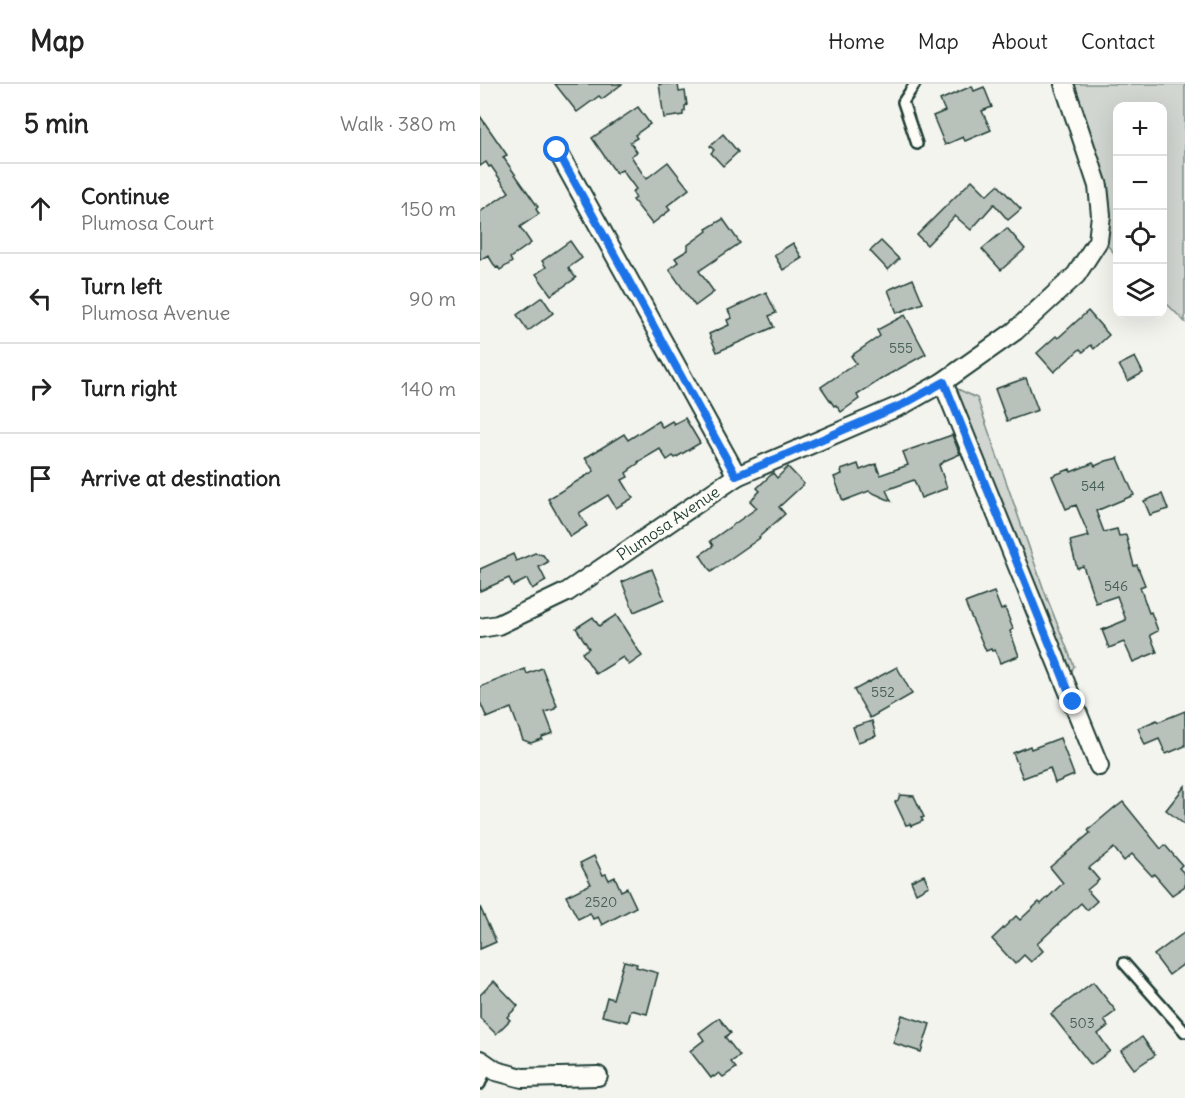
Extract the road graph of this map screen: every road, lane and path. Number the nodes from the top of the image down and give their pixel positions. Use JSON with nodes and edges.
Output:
{"nodes":[{"id":1,"x":915,"y":84,"type":"edge"},
{"id":2,"x":1064,"y":84,"type":"edge"},
{"id":3,"x":917,"y":144,"type":"dead end"},
{"id":4,"x":557,"y":150,"type":"dead end"},
{"id":5,"x":944,"y":382,"type":"junction"},
{"id":6,"x":736,"y":476,"type":"junction"},
{"id":7,"x":480,"y":628,"type":"edge"},
{"id":8,"x":1099,"y":766,"type":"dead end"},
{"id":9,"x":1124,"y":963,"type":"dead end"},
{"id":10,"x":1185,"y":1032,"type":"edge"},
{"id":11,"x":484,"y":1062,"type":"edge"},
{"id":12,"x":598,"y":1076,"type":"dead end"},
{"id":13,"x":480,"y":1084,"type":"edge"}],
"edges":[{"from":1,"to":3,"type":"lane"},
{"from":2,"to":5,"type":"street","name":"Plumosa Avenue"},
{"from":4,"to":6,"type":"street"},
{"from":5,"to":6,"type":"street","name":"Plumosa Avenue"},
{"from":5,"to":8,"type":"street"},
{"from":6,"to":7,"type":"street","name":"Plumosa Avenue"},
{"from":9,"to":10,"type":"lane"},
{"from":11,"to":12,"type":"street"},
{"from":11,"to":13,"type":"lane"}]}
